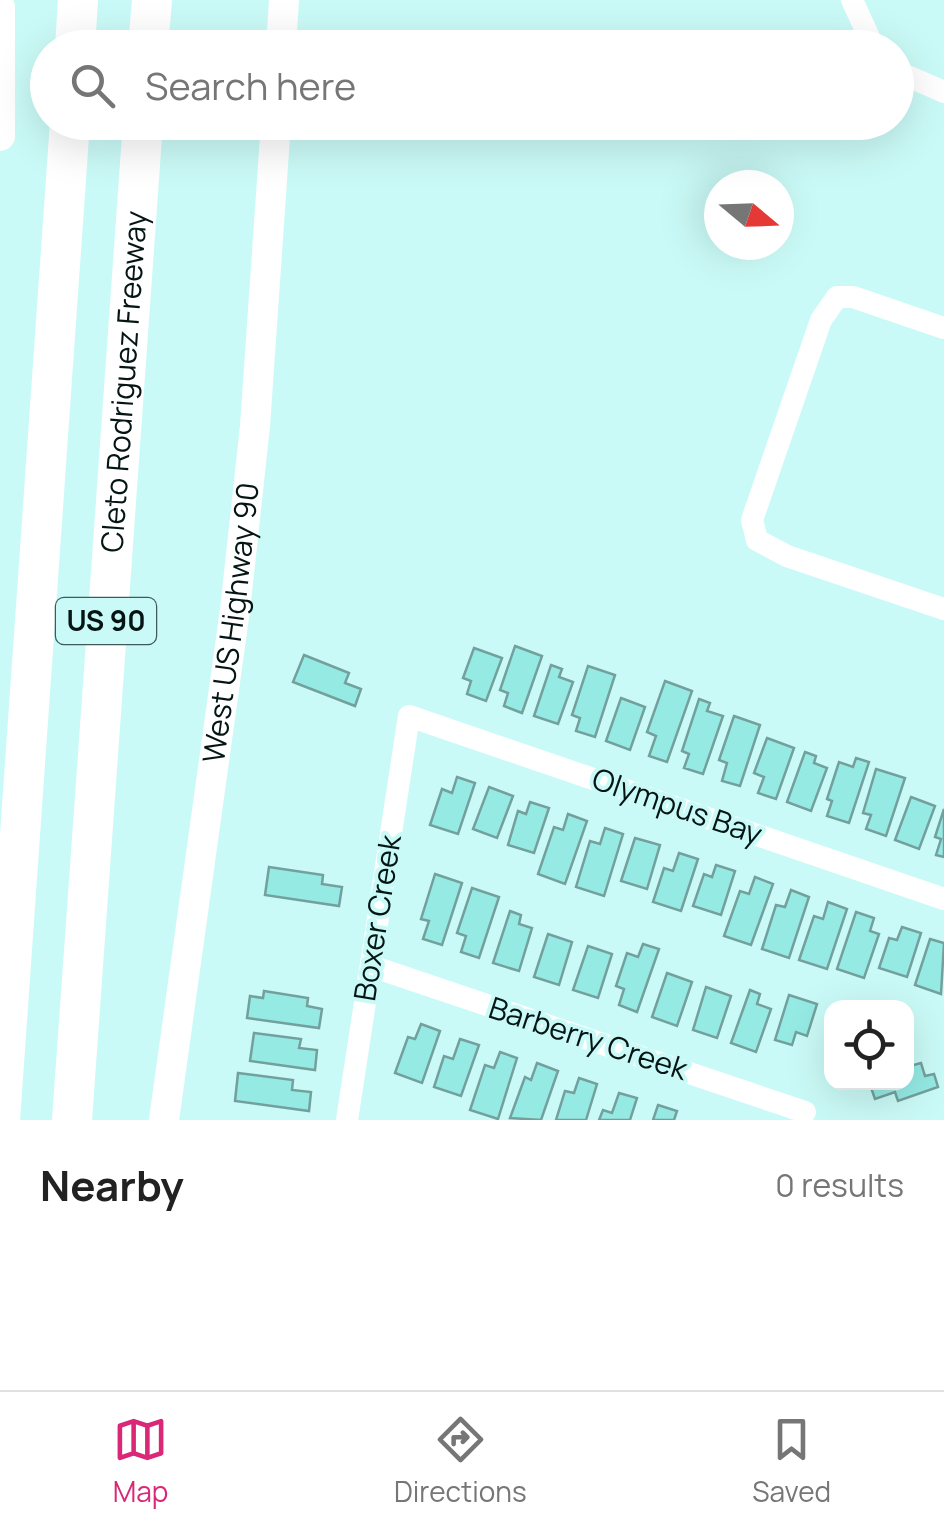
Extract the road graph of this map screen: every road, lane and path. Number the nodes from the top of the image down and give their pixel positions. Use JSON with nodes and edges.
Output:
{"nodes":[{"id":1,"x":78,"y":0,"type":"edge"},
{"id":2,"x":152,"y":0,"type":"edge"},
{"id":3,"x":284,"y":0,"type":"edge"},
{"id":4,"x":852,"y":0,"type":"edge"},
{"id":5,"x":0,"y":6,"type":"edge"},
{"id":6,"x":76,"y":30,"type":"edge"},
{"id":7,"x":150,"y":30,"type":"edge"},
{"id":8,"x":282,"y":30,"type":"edge"},
{"id":9,"x":866,"y":30,"type":"edge"},
{"id":10,"x":914,"y":79,"type":"edge"},
{"id":11,"x":944,"y":92,"type":"edge"},
{"id":12,"x":0,"y":136,"type":"edge"},
{"id":13,"x":69,"y":140,"type":"edge"},
{"id":14,"x":142,"y":140,"type":"edge"},
{"id":15,"x":275,"y":140,"type":"edge"},
{"id":16,"x":944,"y":328,"type":"edge"},
{"id":17,"x":944,"y":609,"type":"edge"},
{"id":18,"x":410,"y":716,"type":"joint"},
{"id":19,"x":944,"y":898,"type":"edge"},
{"id":20,"x":370,"y":966,"type":"junction"},
{"id":21,"x":805,"y":1112,"type":"dead end"},
{"id":22,"x":0,"y":1120,"type":"edge"},
{"id":23,"x":72,"y":1120,"type":"edge"},
{"id":24,"x":164,"y":1120,"type":"edge"},
{"id":25,"x":347,"y":1120,"type":"edge"}],
"edges":[{"from":1,"to":6,"type":"highway"},
{"from":2,"to":7,"type":"highway"},
{"from":3,"to":8,"type":"main road"},
{"from":4,"to":9,"type":"street"},
{"from":5,"to":12,"type":"main road"},
{"from":10,"to":11,"type":"street"},
{"from":13,"to":22,"type":"highway","number":"US 90"},
{"from":14,"to":23,"type":"highway","name":"Cleto Rodriguez Freeway","number":"US 90"},
{"from":15,"to":24,"type":"main road","name":"West US Highway 90"},
{"from":16,"to":17,"type":"street"},
{"from":18,"to":19,"type":"street","name":"Olympus Bay"},
{"from":18,"to":20,"type":"street","name":"Boxer Creek"},
{"from":20,"to":21,"type":"street","name":"Barberry Creek"},
{"from":20,"to":25,"type":"street","name":"Boxer Creek"}]}
